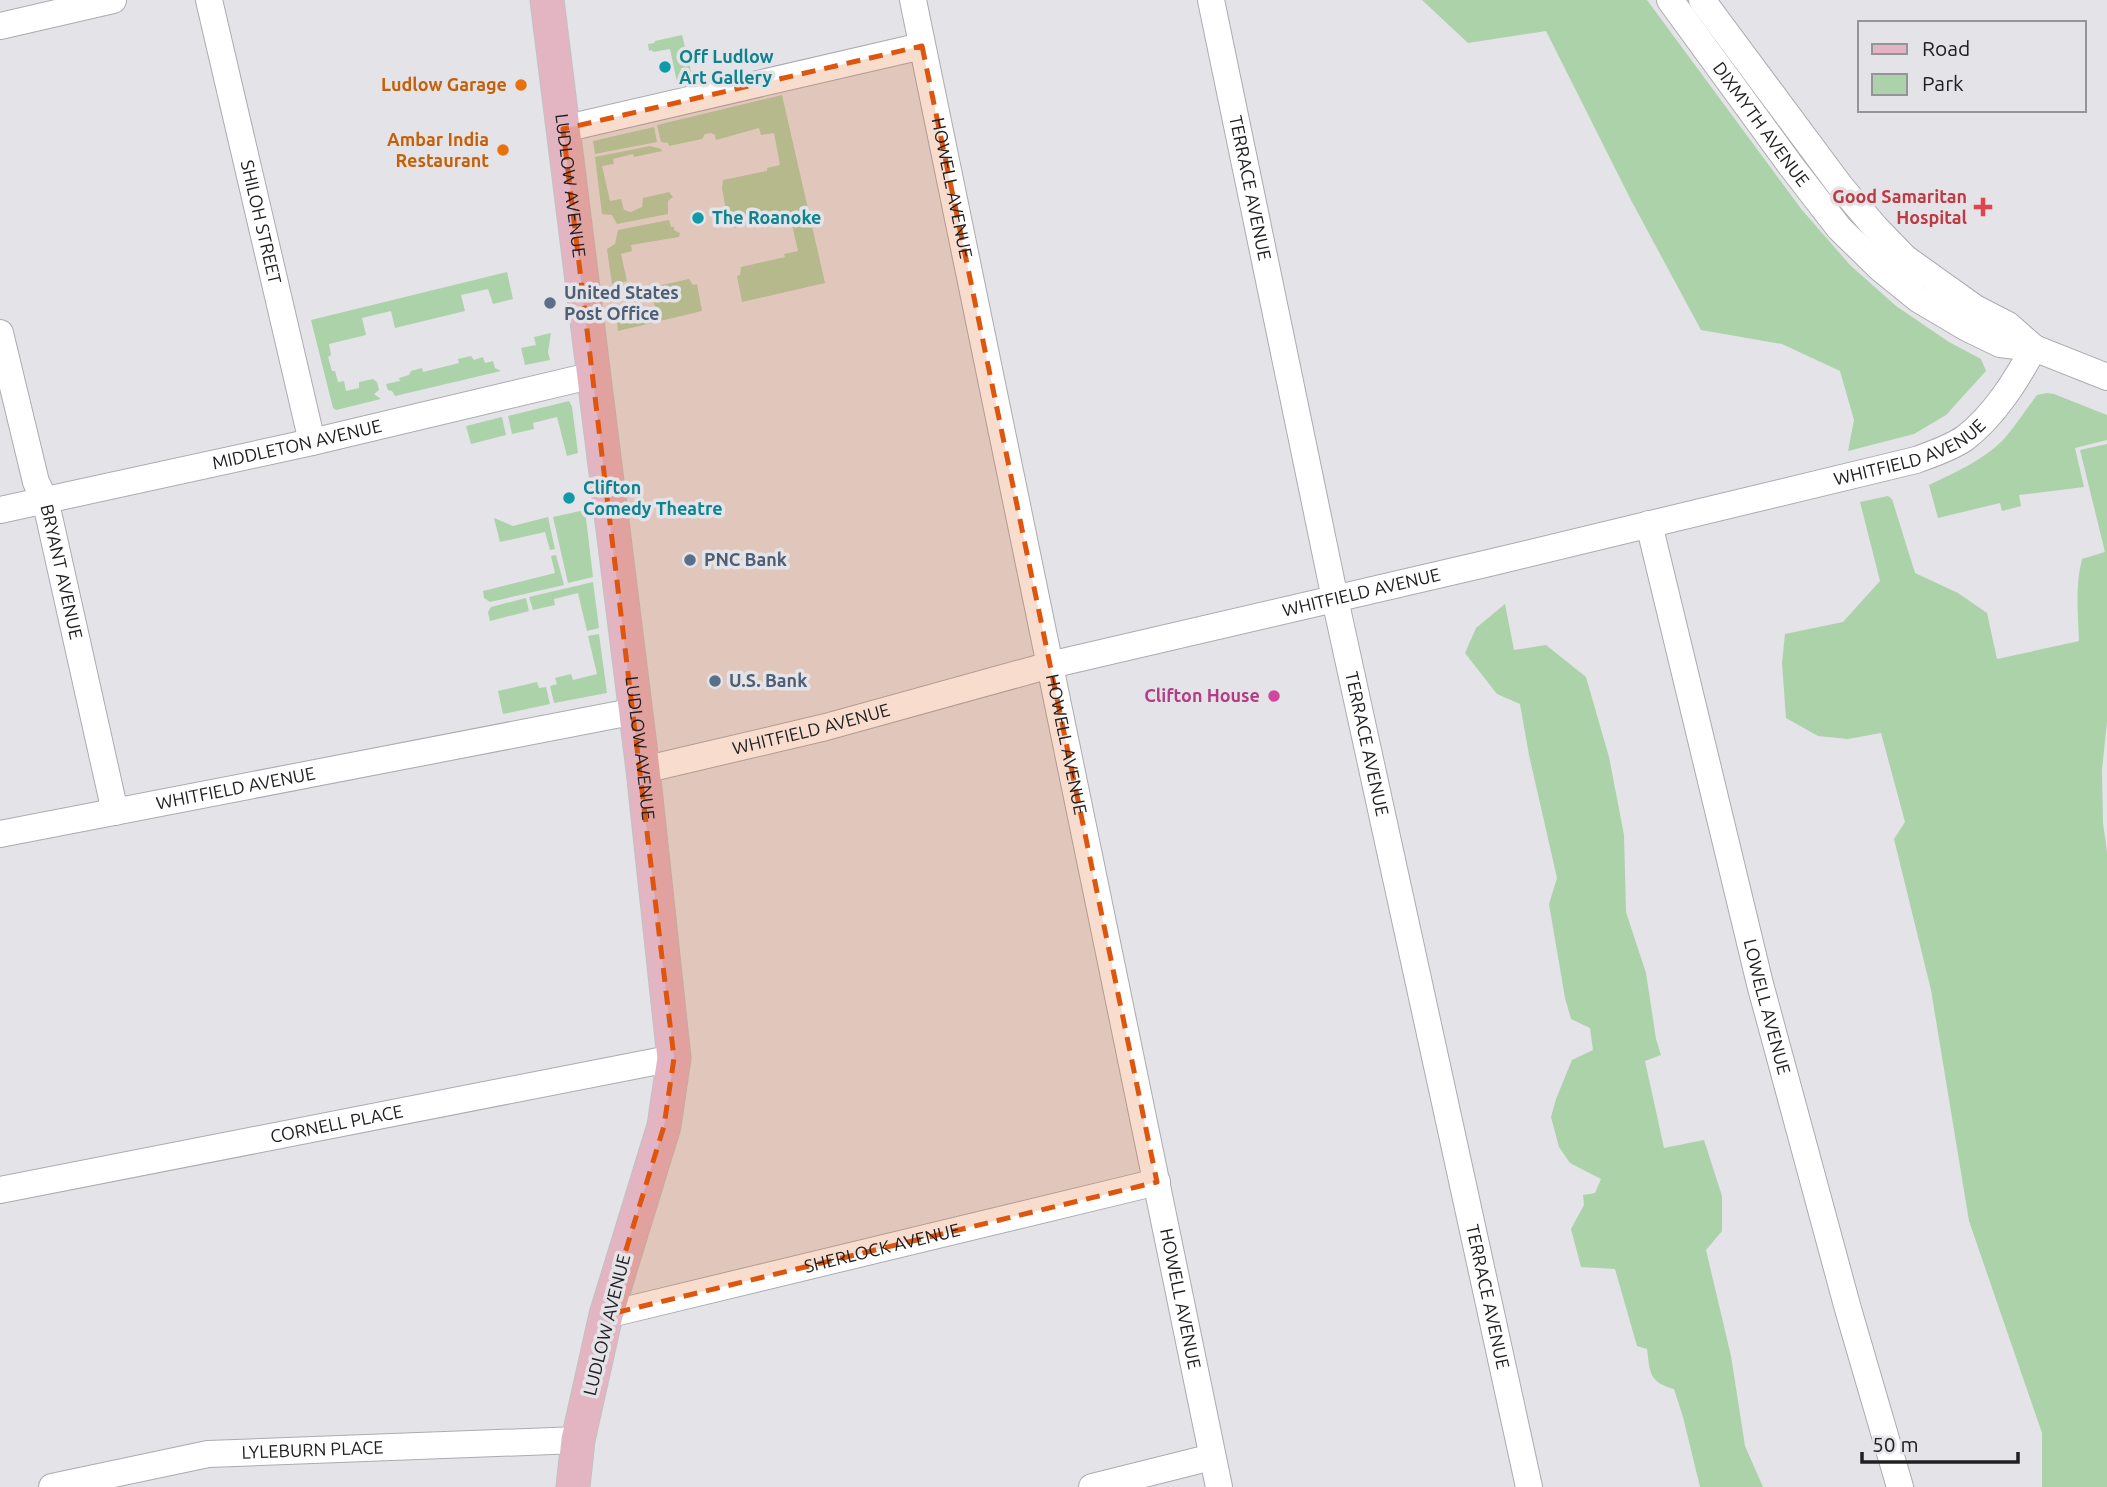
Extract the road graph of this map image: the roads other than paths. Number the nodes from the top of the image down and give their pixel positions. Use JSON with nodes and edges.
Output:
{"nodes":[{"id":1,"x":113,"y":0,"type":"edge"},
{"id":2,"x":209,"y":0,"type":"edge"},
{"id":3,"x":547,"y":0,"type":"edge"},
{"id":4,"x":914,"y":0,"type":"edge"},
{"id":5,"x":1211,"y":0,"type":"edge"},
{"id":6,"x":1670,"y":0,"type":"edge"},
{"id":7,"x":1702,"y":0,"type":"edge"},
{"id":8,"x":0,"y":26,"type":"edge"},
{"id":9,"x":922,"y":46,"type":"junction"},
{"id":10,"x":563,"y":129,"type":"junction"},
{"id":11,"x":0,"y":333,"type":"edge"},
{"id":12,"x":2034,"y":348,"type":"junction"},
{"id":13,"x":594,"y":375,"type":"junction"},
{"id":14,"x":2107,"y":377,"type":"edge"},
{"id":15,"x":312,"y":442,"type":"junction"},
{"id":16,"x":45,"y":500,"type":"junction"},
{"id":17,"x":0,"y":510,"type":"edge"},
{"id":18,"x":1648,"y":524,"type":"junction"},
{"id":19,"x":1335,"y":599,"type":"junction"},
{"id":20,"x":1050,"y":665,"type":"junction"},
{"id":21,"x":636,"y":711,"type":"junction"},
{"id":22,"x":643,"y":770,"type":"junction"},
{"id":23,"x":115,"y":811,"type":"junction"},
{"id":24,"x":0,"y":834,"type":"edge"},
{"id":25,"x":674,"y":1058,"type":"junction"},
{"id":26,"x":1157,"y":1182,"type":"junction"},
{"id":27,"x":0,"y":1190,"type":"edge"},
{"id":28,"x":606,"y":1315,"type":"junction"},
{"id":29,"x":578,"y":1440,"type":"junction"},
{"id":30,"x":1212,"y":1457,"type":"junction"},
{"id":31,"x":52,"y":1487,"type":"edge"},
{"id":32,"x":573,"y":1487,"type":"edge"},
{"id":33,"x":1092,"y":1487,"type":"edge"},
{"id":34,"x":1219,"y":1487,"type":"edge"},
{"id":35,"x":1530,"y":1487,"type":"edge"},
{"id":36,"x":1900,"y":1487,"type":"edge"}],
"edges":[{"from":1,"to":8,"type":"street"},
{"from":2,"to":15,"type":"street","name":"SHILOH STREET"},
{"from":3,"to":10,"type":"main road","name":"LUDLOW AVENUE"},
{"from":4,"to":9,"type":"street","name":"HOWELL AVENUE"},
{"from":5,"to":19,"type":"street","name":"TERRACE AVENUE"},
{"from":6,"to":12,"type":"street","name":"DIXMYTH AVENUE"},
{"from":7,"to":12,"type":"street","name":"DIXMYTH AVENUE"},
{"from":9,"to":10,"type":"street"},
{"from":9,"to":20,"type":"street","name":"HOWELL AVENUE"},
{"from":10,"to":13,"type":"main road","name":"LUDLOW AVENUE"},
{"from":11,"to":16,"type":"street","name":"BRYANT AVENUE"},
{"from":12,"to":14,"type":"street","name":"DIXMYTH AVENUE"},
{"from":12,"to":18,"type":"street","name":"WHITFIELD AVENUE"},
{"from":13,"to":15,"type":"street","name":"MIDDLETON AVENUE"},
{"from":13,"to":21,"type":"main road","name":"LUDLOW AVENUE"},
{"from":15,"to":16,"type":"street","name":"MIDDLETON AVENUE"},
{"from":16,"to":17,"type":"street","name":"MIDDLETON AVENUE"},
{"from":16,"to":23,"type":"street","name":"BRYANT AVENUE"},
{"from":18,"to":19,"type":"street","name":"WHITFIELD AVENUE"},
{"from":18,"to":36,"type":"street","name":"LOWELL AVENUE"},
{"from":19,"to":20,"type":"street","name":"WHITFIELD AVENUE"},
{"from":19,"to":35,"type":"street","name":"TERRACE AVENUE"},
{"from":20,"to":22,"type":"street","name":"WHITFIELD AVENUE"},
{"from":20,"to":26,"type":"street","name":"HOWELL AVENUE"},
{"from":21,"to":22,"type":"main road","name":"LUDLOW AVENUE"},
{"from":21,"to":23,"type":"street","name":"WHITFIELD AVENUE"},
{"from":22,"to":25,"type":"main road","name":"LUDLOW AVENUE"},
{"from":23,"to":24,"type":"street","name":"WHITFIELD AVENUE"},
{"from":25,"to":27,"type":"street","name":"CORNELL PLACE"},
{"from":25,"to":28,"type":"main road","name":"LUDLOW AVENUE"},
{"from":26,"to":28,"type":"street","name":"SHERLOCK AVENUE"},
{"from":26,"to":30,"type":"street","name":"HOWELL AVENUE"},
{"from":28,"to":29,"type":"main road","name":"LUDLOW AVENUE"},
{"from":29,"to":31,"type":"street","name":"LYLEBURN PLACE"},
{"from":29,"to":32,"type":"main road","name":"LUDLOW AVENUE"},
{"from":30,"to":33,"type":"street"},
{"from":30,"to":34,"type":"street","name":"HOWELL AVENUE"}]}
